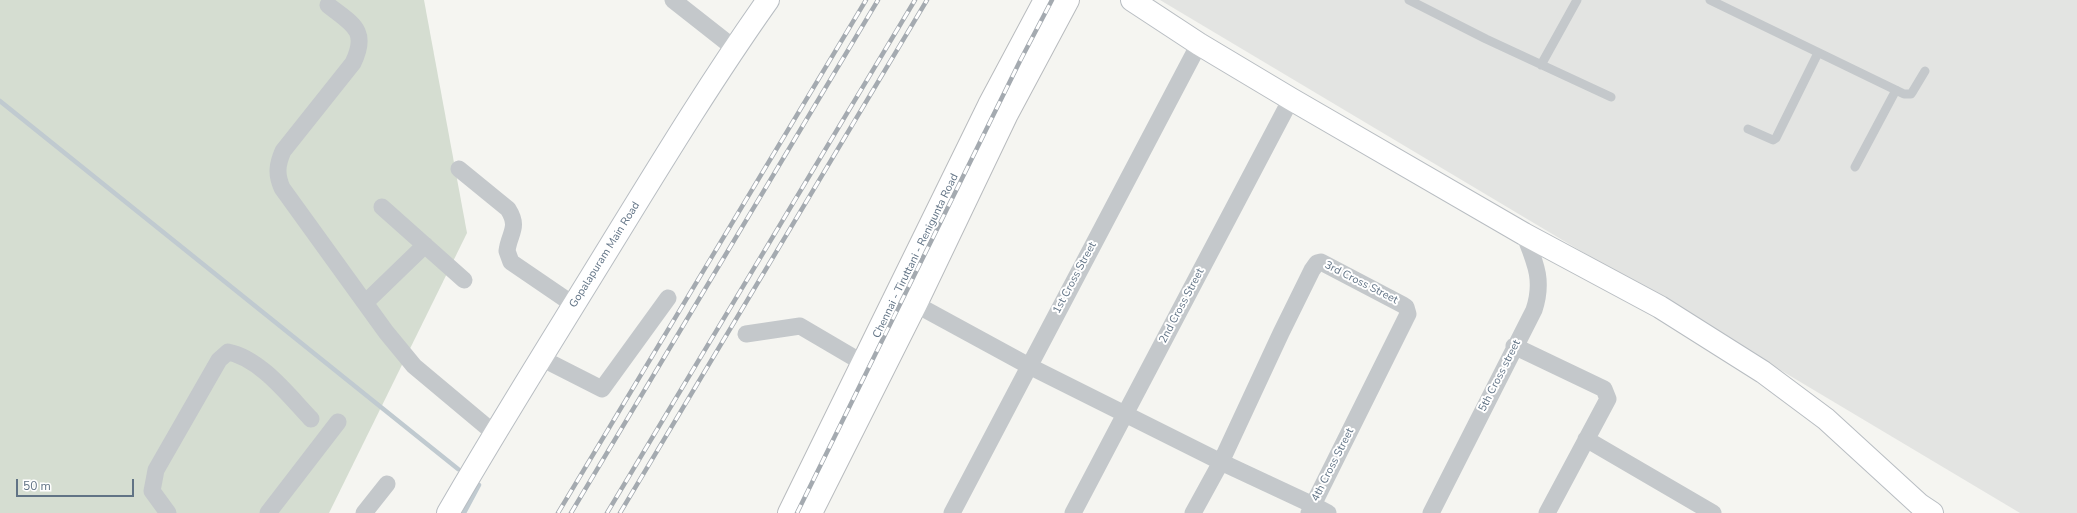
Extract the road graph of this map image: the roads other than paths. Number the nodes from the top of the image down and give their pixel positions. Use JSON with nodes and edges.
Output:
{"nodes":[{"id":1,"x":673,"y":0,"type":"edge"},
{"id":2,"x":768,"y":0,"type":"edge"},
{"id":3,"x":1045,"y":0,"type":"edge"},
{"id":4,"x":1068,"y":0,"type":"edge"},
{"id":5,"x":1132,"y":0,"type":"edge"},
{"id":6,"x":1409,"y":0,"type":"edge"},
{"id":7,"x":1577,"y":0,"type":"edge"},
{"id":8,"x":1710,"y":0,"type":"edge"},
{"id":9,"x":328,"y":5,"type":"dead end"},
{"id":10,"x":1199,"y":44,"type":"junction"},
{"id":11,"x":734,"y":48,"type":"junction"},
{"id":12,"x":1818,"y":53,"type":"junction"},
{"id":13,"x":1541,"y":65,"type":"junction"},
{"id":14,"x":1924,"y":71,"type":"dead end"},
{"id":15,"x":1896,"y":90,"type":"junction"},
{"id":16,"x":1611,"y":97,"type":"dead end"},
{"id":17,"x":1292,"y":98,"type":"junction"},
{"id":18,"x":1748,"y":129,"type":"dead end"},
{"id":19,"x":1855,"y":167,"type":"dead end"},
{"id":20,"x":459,"y":169,"type":"dead end"},
{"id":21,"x":382,"y":207,"type":"dead end"},
{"id":22,"x":1524,"y":234,"type":"junction"},
{"id":23,"x":425,"y":245,"type":"junction"},
{"id":24,"x":464,"y":280,"type":"dead end"},
{"id":25,"x":668,"y":298,"type":"dead end"},
{"id":26,"x":907,"y":299,"type":"junction"},
{"id":27,"x":365,"y":303,"type":"junction"},
{"id":28,"x":574,"y":305,"type":"junction"},
{"id":29,"x":746,"y":334,"type":"dead end"},
{"id":30,"x":1514,"y":346,"type":"junction"},
{"id":31,"x":541,"y":358,"type":"junction"},
{"id":32,"x":863,"y":363,"type":"junction"},
{"id":33,"x":1029,"y":366,"type":"junction"},
{"id":34,"x":1125,"y":414,"type":"junction"},
{"id":35,"x":1357,"y":418,"type":"joint"},
{"id":36,"x":311,"y":419,"type":"dead end"},
{"id":37,"x":338,"y":422,"type":"dead end"},
{"id":38,"x":494,"y":433,"type":"junction"},
{"id":39,"x":1586,"y":439,"type":"junction"},
{"id":40,"x":1221,"y":462,"type":"junction"},
{"id":41,"x":387,"y":484,"type":"dead end"},
{"id":42,"x":1311,"y":509,"type":"edge"},
{"id":43,"x":1922,"y":510,"type":"edge"},
{"id":44,"x":168,"y":513,"type":"edge"},
{"id":45,"x":268,"y":513,"type":"edge"},
{"id":46,"x":364,"y":513,"type":"edge"},
{"id":47,"x":448,"y":513,"type":"edge"},
{"id":48,"x":788,"y":513,"type":"edge"},
{"id":49,"x":811,"y":513,"type":"edge"},
{"id":50,"x":952,"y":513,"type":"edge"},
{"id":51,"x":1073,"y":513,"type":"edge"},
{"id":52,"x":1193,"y":513,"type":"edge"},
{"id":53,"x":1328,"y":513,"type":"edge"},
{"id":54,"x":1431,"y":513,"type":"edge"},
{"id":55,"x":1547,"y":513,"type":"edge"},
{"id":56,"x":1713,"y":513,"type":"edge"}],
"edges":[{"from":1,"to":11,"type":"street"},
{"from":2,"to":11,"type":"main road","name":"Gopalapuram Main Road"},
{"from":3,"to":26,"type":"main road","name":"Chennai - Tiruttani - Renigunta Road"},
{"from":4,"to":26,"type":"main road","name":"Chennai - Tiruttani - Renigunta Road"},
{"from":5,"to":10,"type":"main road"},
{"from":6,"to":13,"type":"lane"},
{"from":7,"to":13,"type":"lane"},
{"from":8,"to":12,"type":"lane"},
{"from":9,"to":27,"type":"street"},
{"from":10,"to":17,"type":"main road"},
{"from":10,"to":33,"type":"street","name":"1st Cross Street"},
{"from":11,"to":28,"type":"main road","name":"Gopalapuram Main Road"},
{"from":12,"to":15,"type":"lane"},
{"from":12,"to":18,"type":"lane"},
{"from":13,"to":16,"type":"lane"},
{"from":14,"to":15,"type":"lane"},
{"from":15,"to":19,"type":"lane"},
{"from":17,"to":22,"type":"main road"},
{"from":17,"to":34,"type":"street","name":"2nd Cross Street"},
{"from":20,"to":28,"type":"street"},
{"from":21,"to":23,"type":"street"},
{"from":22,"to":30,"type":"street","name":"5th Cross street"},
{"from":22,"to":43,"type":"main road"},
{"from":23,"to":24,"type":"street"},
{"from":23,"to":27,"type":"street"},
{"from":25,"to":31,"type":"street"},
{"from":26,"to":32,"type":"main road","name":"Chennai - Tiruttani - Renigunta Road"},
{"from":26,"to":33,"type":"street"},
{"from":26,"to":49,"type":"main road","name":"Chennai - Tiruttani - Renigunta Road"},
{"from":27,"to":38,"type":"street"},
{"from":28,"to":31,"type":"main road","name":"Gopalapuram Main Road"},
{"from":29,"to":32,"type":"street"},
{"from":30,"to":39,"type":"street"},
{"from":30,"to":54,"type":"street","name":"5th Cross street"},
{"from":31,"to":38,"type":"main road","name":"Gopalapuram Main Road"},
{"from":32,"to":48,"type":"main road","name":"Chennai - Tiruttani - Renigunta Road"},
{"from":33,"to":34,"type":"street"},
{"from":33,"to":50,"type":"street","name":"1st Cross Street"},
{"from":34,"to":40,"type":"street"},
{"from":34,"to":51,"type":"street","name":"2nd Cross Street"},
{"from":35,"to":40,"type":"street","name":"3rd Cross Street"},
{"from":35,"to":42,"type":"street","name":"4th Cross Street"},
{"from":36,"to":44,"type":"street"},
{"from":37,"to":45,"type":"street"},
{"from":38,"to":47,"type":"main road","name":"Gopalapuram Main Road"},
{"from":39,"to":55,"type":"street"},
{"from":39,"to":56,"type":"street"},
{"from":40,"to":42,"type":"street"},
{"from":40,"to":52,"type":"street"},
{"from":41,"to":46,"type":"street"},
{"from":42,"to":53,"type":"street"}]}
